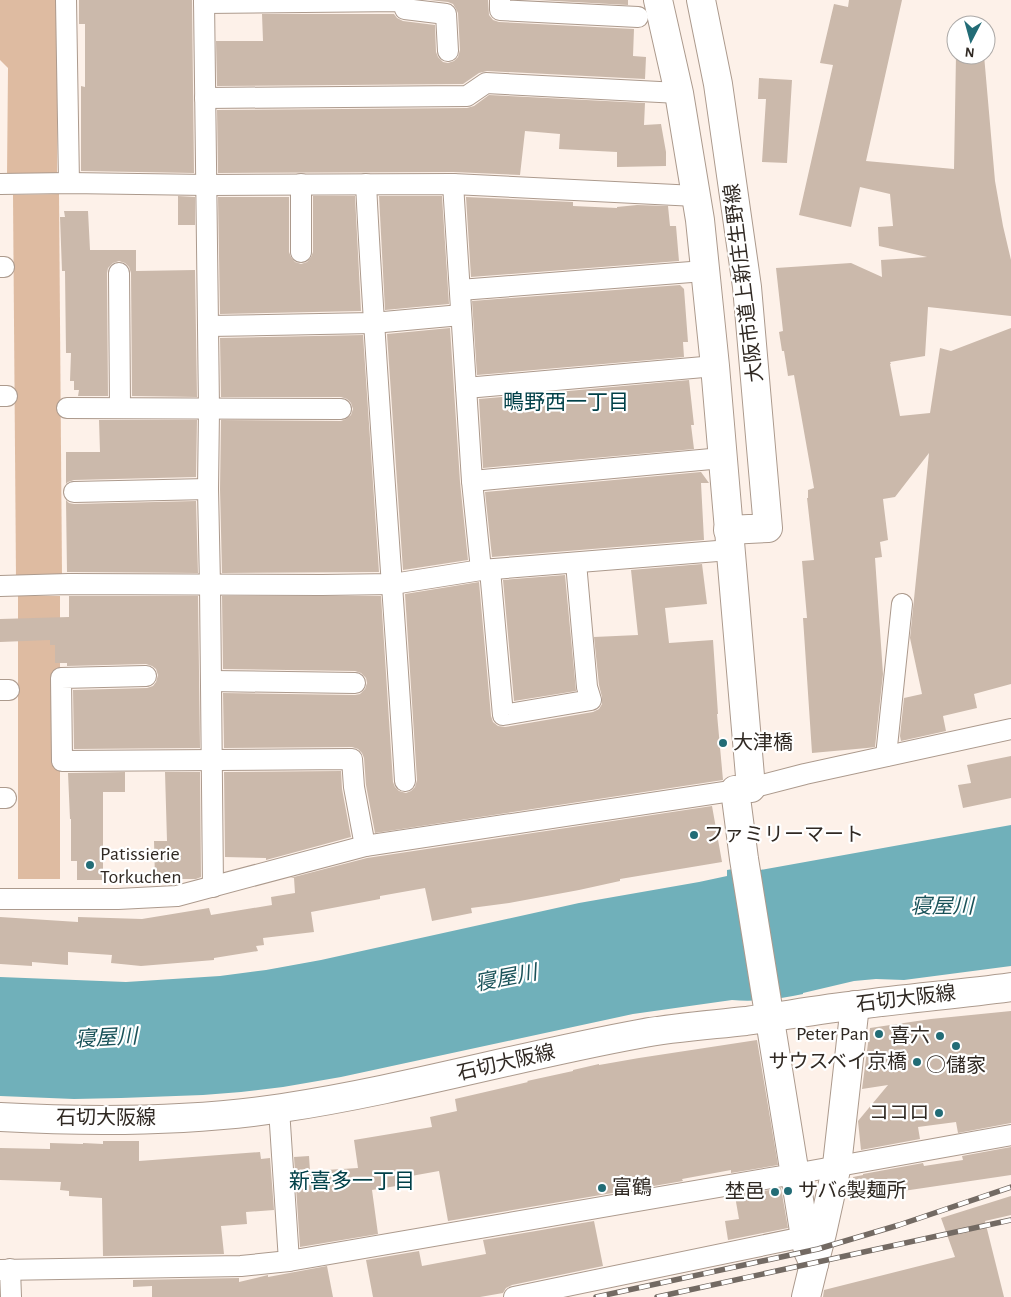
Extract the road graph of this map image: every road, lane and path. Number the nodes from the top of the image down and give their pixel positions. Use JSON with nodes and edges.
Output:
{"nodes":[{"id":1,"x":66,"y":0,"type":"edge"},
{"id":2,"x":500,"y":0,"type":"edge"},
{"id":3,"x":701,"y":0,"type":"edge"},
{"id":4,"x":204,"y":2,"type":"edge"},
{"id":5,"x":648,"y":9,"type":"edge"},
{"id":6,"x":448,"y":51,"type":"dead end"},
{"id":7,"x":680,"y":93,"type":"junction"},
{"id":8,"x":205,"y":98,"type":"junction"},
{"id":9,"x":69,"y":183,"type":"junction"},
{"id":10,"x":0,"y":184,"type":"edge"},
{"id":11,"x":301,"y":184,"type":"junction"},
{"id":12,"x":366,"y":184,"type":"junction"},
{"id":13,"x":453,"y":184,"type":"junction"},
{"id":14,"x":206,"y":185,"type":"junction"},
{"id":15,"x":696,"y":196,"type":"junction"},
{"id":16,"x":301,"y":252,"type":"dead end"},
{"id":17,"x":704,"y":271,"type":"junction"},
{"id":18,"x":119,"y":273,"type":"dead end"},
{"id":19,"x":460,"y":290,"type":"junction"},
{"id":20,"x":461,"y":316,"type":"junction"},
{"id":21,"x":373,"y":323,"type":"junction"},
{"id":22,"x":208,"y":326,"type":"junction"},
{"id":23,"x":715,"y":366,"type":"junction"},
{"id":24,"x":466,"y":388,"type":"junction"},
{"id":25,"x":67,"y":408,"type":"dead end"},
{"id":26,"x":120,"y":408,"type":"junction"},
{"id":27,"x":209,"y":409,"type":"junction"},
{"id":28,"x":341,"y":409,"type":"dead end"},
{"id":29,"x":722,"y":458,"type":"junction"},
{"id":30,"x":472,"y":481,"type":"junction"},
{"id":31,"x":208,"y":489,"type":"junction"},
{"id":32,"x":74,"y":492,"type":"dead end"},
{"id":33,"x":729,"y":540,"type":"junction"},
{"id":34,"x":576,"y":563,"type":"junction"},
{"id":35,"x":486,"y":570,"type":"junction"},
{"id":36,"x":393,"y":584,"type":"junction"},
{"id":37,"x":210,"y":585,"type":"junction"},
{"id":38,"x":0,"y":586,"type":"edge"},
{"id":39,"x":902,"y":604,"type":"dead end"},
{"id":40,"x":146,"y":676,"type":"dead end"},
{"id":41,"x":211,"y":681,"type":"junction"},
{"id":42,"x":355,"y":683,"type":"dead end"},
{"id":43,"x":1011,"y":729,"type":"edge"},
{"id":44,"x":886,"y":756,"type":"junction"},
{"id":45,"x":211,"y":760,"type":"junction"},
{"id":46,"x":405,"y":781,"type":"dead end"},
{"id":47,"x":743,"y":789,"type":"junction"},
{"id":48,"x":365,"y":846,"type":"junction"},
{"id":49,"x":212,"y":887,"type":"junction"},
{"id":50,"x":0,"y":899,"type":"edge"},
{"id":51,"x":1011,"y":987,"type":"edge"},
{"id":52,"x":855,"y":1005,"type":"junction"},
{"id":53,"x":768,"y":1009,"type":"junction"},
{"id":54,"x":280,"y":1109,"type":"junction"},
{"id":55,"x":0,"y":1117,"type":"edge"},
{"id":56,"x":1011,"y":1134,"type":"edge"},
{"id":57,"x":837,"y":1165,"type":"junction"},
{"id":58,"x":794,"y":1174,"type":"junction"},
{"id":59,"x":813,"y":1235,"type":"junction"},
{"id":60,"x":289,"y":1261,"type":"junction"},
{"id":61,"x":5,"y":1270,"type":"edge"},
{"id":62,"x":11,"y":1297,"type":"edge"},
{"id":63,"x":514,"y":1297,"type":"edge"},
{"id":64,"x":806,"y":1297,"type":"edge"}],
"edges":[{"from":1,"to":9,"type":"street"},
{"from":2,"to":5,"type":"street"},
{"from":3,"to":33,"type":"main road","name":"大阪市道上新庄生野線"},
{"from":4,"to":6,"type":"street"},
{"from":4,"to":8,"type":"street"},
{"from":5,"to":7,"type":"main road","name":"大阪市道上新庄生野線"},
{"from":7,"to":8,"type":"street"},
{"from":7,"to":15,"type":"main road","name":"大阪市道上新庄生野線"},
{"from":8,"to":14,"type":"street"},
{"from":9,"to":10,"type":"street"},
{"from":9,"to":14,"type":"street"},
{"from":11,"to":12,"type":"street"},
{"from":11,"to":14,"type":"street"},
{"from":11,"to":16,"type":"street"},
{"from":12,"to":13,"type":"street"},
{"from":12,"to":21,"type":"street"},
{"from":13,"to":15,"type":"street"},
{"from":13,"to":19,"type":"street"},
{"from":14,"to":22,"type":"street"},
{"from":15,"to":17,"type":"main road","name":"大阪市道上新庄生野線"},
{"from":17,"to":19,"type":"street"},
{"from":17,"to":23,"type":"main road","name":"大阪市道上新庄生野線"},
{"from":18,"to":26,"type":"street"},
{"from":19,"to":20,"type":"street"},
{"from":20,"to":21,"type":"street"},
{"from":20,"to":24,"type":"street"},
{"from":21,"to":22,"type":"street"},
{"from":21,"to":36,"type":"street"},
{"from":22,"to":27,"type":"street"},
{"from":23,"to":24,"type":"street"},
{"from":23,"to":29,"type":"main road","name":"大阪市道上新庄生野線"},
{"from":24,"to":30,"type":"street"},
{"from":25,"to":26,"type":"street"},
{"from":26,"to":27,"type":"street"},
{"from":27,"to":28,"type":"street"},
{"from":27,"to":31,"type":"street"},
{"from":29,"to":30,"type":"street"},
{"from":29,"to":33,"type":"main road","name":"大阪市道上新庄生野線"},
{"from":30,"to":35,"type":"street"},
{"from":31,"to":32,"type":"street"},
{"from":31,"to":37,"type":"street"},
{"from":33,"to":34,"type":"street"},
{"from":33,"to":47,"type":"main road","name":"大阪市道上新庄生野線"},
{"from":34,"to":35,"type":"street"},
{"from":34,"to":35,"type":"street"},
{"from":35,"to":36,"type":"street"},
{"from":36,"to":37,"type":"street"},
{"from":36,"to":46,"type":"street"},
{"from":37,"to":38,"type":"street"},
{"from":37,"to":41,"type":"street"},
{"from":39,"to":44,"type":"street"},
{"from":40,"to":45,"type":"street"},
{"from":41,"to":42,"type":"street"},
{"from":41,"to":45,"type":"street"},
{"from":43,"to":44,"type":"street"},
{"from":44,"to":47,"type":"street"},
{"from":45,"to":48,"type":"street"},
{"from":45,"to":49,"type":"street"},
{"from":47,"to":48,"type":"street"},
{"from":47,"to":53,"type":"main road","name":"大阪市道上新庄生野線"},
{"from":48,"to":49,"type":"street"},
{"from":49,"to":50,"type":"street"},
{"from":51,"to":52,"type":"main road","name":"石切大阪線"},
{"from":52,"to":53,"type":"main road","name":"石切大阪線"},
{"from":52,"to":57,"type":"main road"},
{"from":53,"to":54,"type":"main road","name":"石切大阪線"},
{"from":53,"to":58,"type":"main road","name":"大阪市道上新庄生野線"},
{"from":54,"to":55,"type":"main road","name":"石切大阪線"},
{"from":54,"to":60,"type":"street"},
{"from":56,"to":57,"type":"street"},
{"from":57,"to":58,"type":"street"},
{"from":57,"to":59,"type":"main road"},
{"from":58,"to":59,"type":"main road","name":"大阪市道上新庄生野線"},
{"from":58,"to":60,"type":"street"},
{"from":59,"to":63,"type":"street"},
{"from":59,"to":64,"type":"main road","name":"大阪市道上新庄生野線"},
{"from":60,"to":61,"type":"street"},
{"from":61,"to":62,"type":"street"}]}
